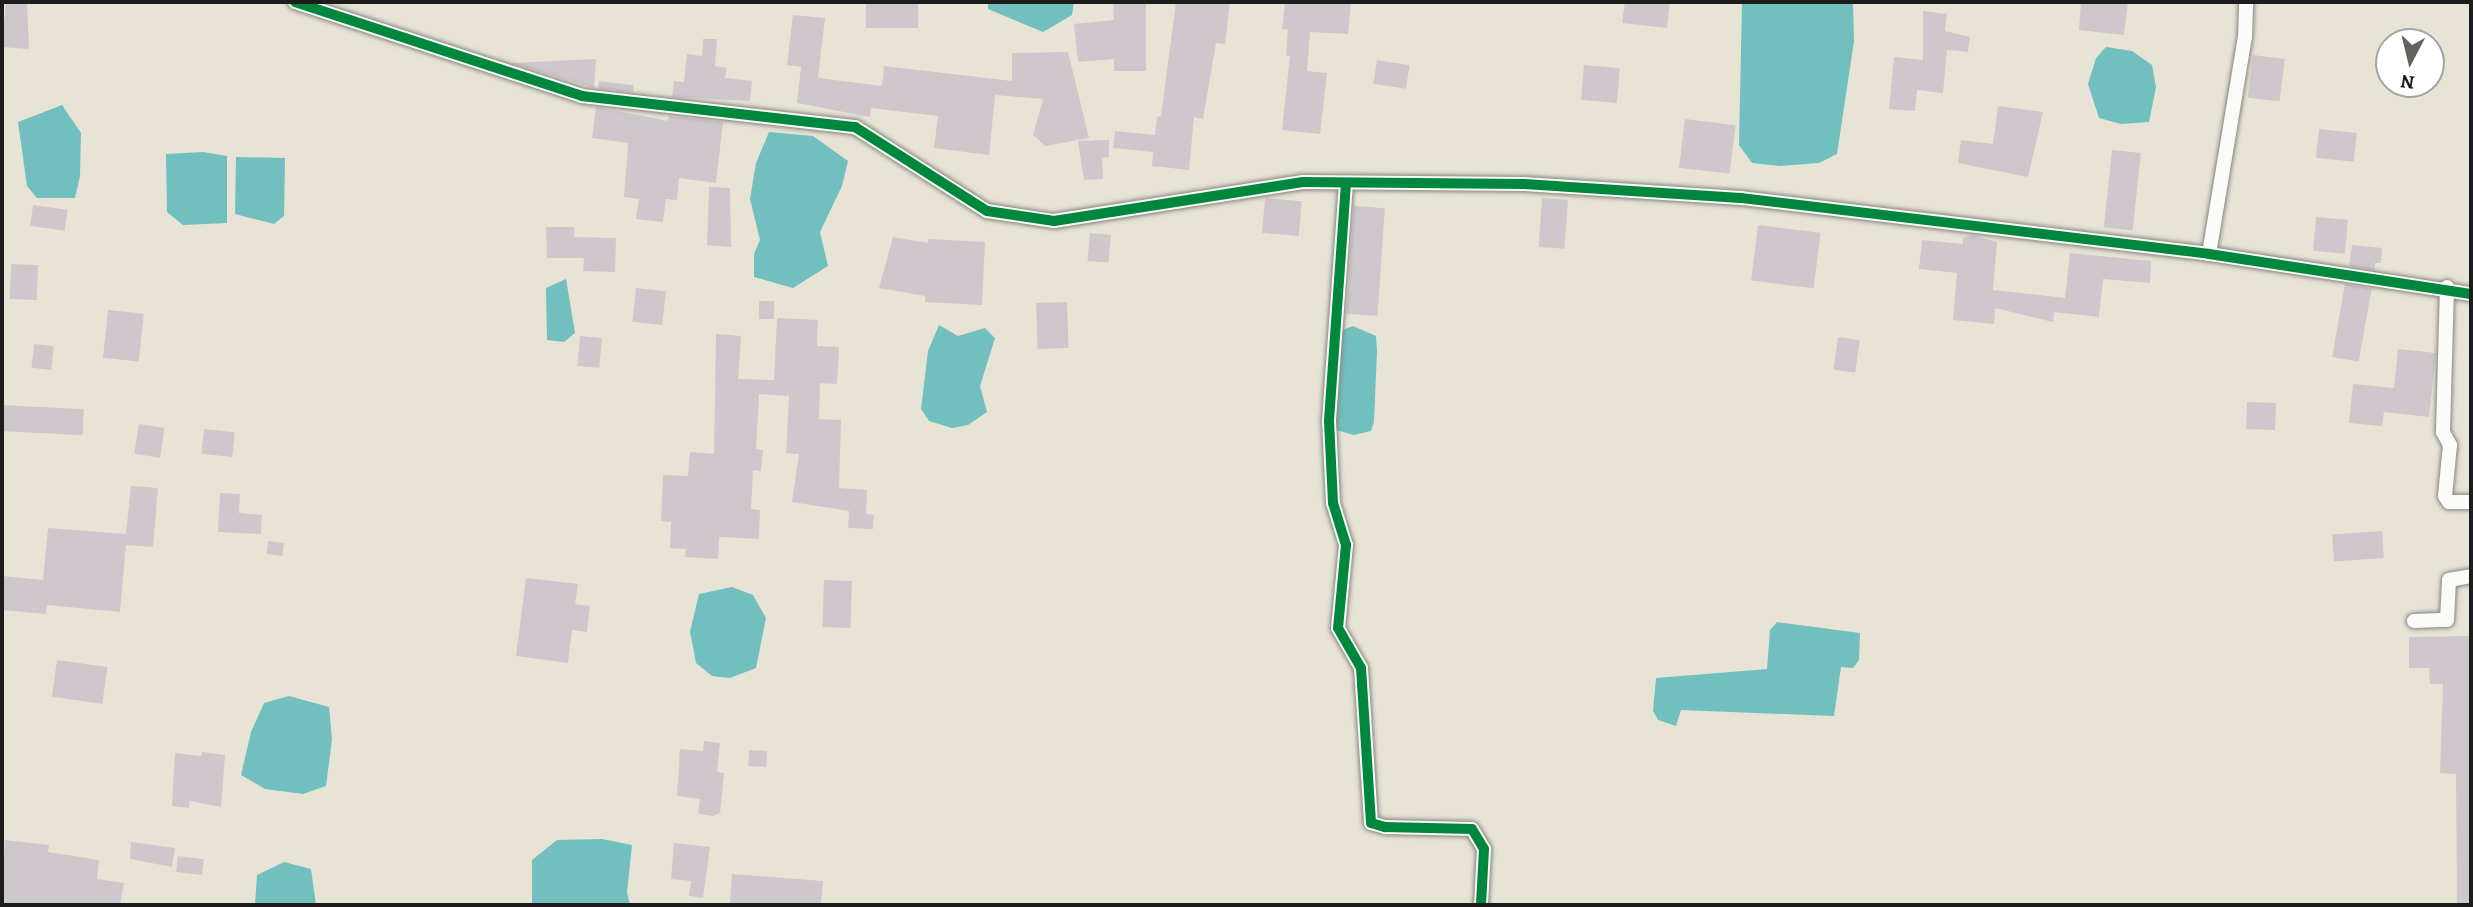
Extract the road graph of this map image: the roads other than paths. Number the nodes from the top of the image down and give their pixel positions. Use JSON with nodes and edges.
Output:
{"nodes":[{"id":1,"x":295,"y":2,"type":"edge"},
{"id":2,"x":2246,"y":2,"type":"edge"},
{"id":3,"x":1346,"y":183,"type":"junction"},
{"id":4,"x":2209,"y":254,"type":"junction"},
{"id":5,"x":2447,"y":287,"type":"junction"},
{"id":6,"x":2471,"y":294,"type":"edge"},
{"id":7,"x":2471,"y":502,"type":"edge"},
{"id":8,"x":2471,"y":576,"type":"edge"},
{"id":9,"x":2414,"y":621,"type":"dead end"},
{"id":10,"x":1481,"y":905,"type":"edge"}],
"edges":[{"from":1,"to":3,"type":"street"},
{"from":2,"to":4,"type":"street"},
{"from":3,"to":4,"type":"street"},
{"from":3,"to":10,"type":"street"},
{"from":4,"to":5,"type":"street"},
{"from":5,"to":6,"type":"street"},
{"from":5,"to":7,"type":"street"},
{"from":8,"to":9,"type":"street"}]}
